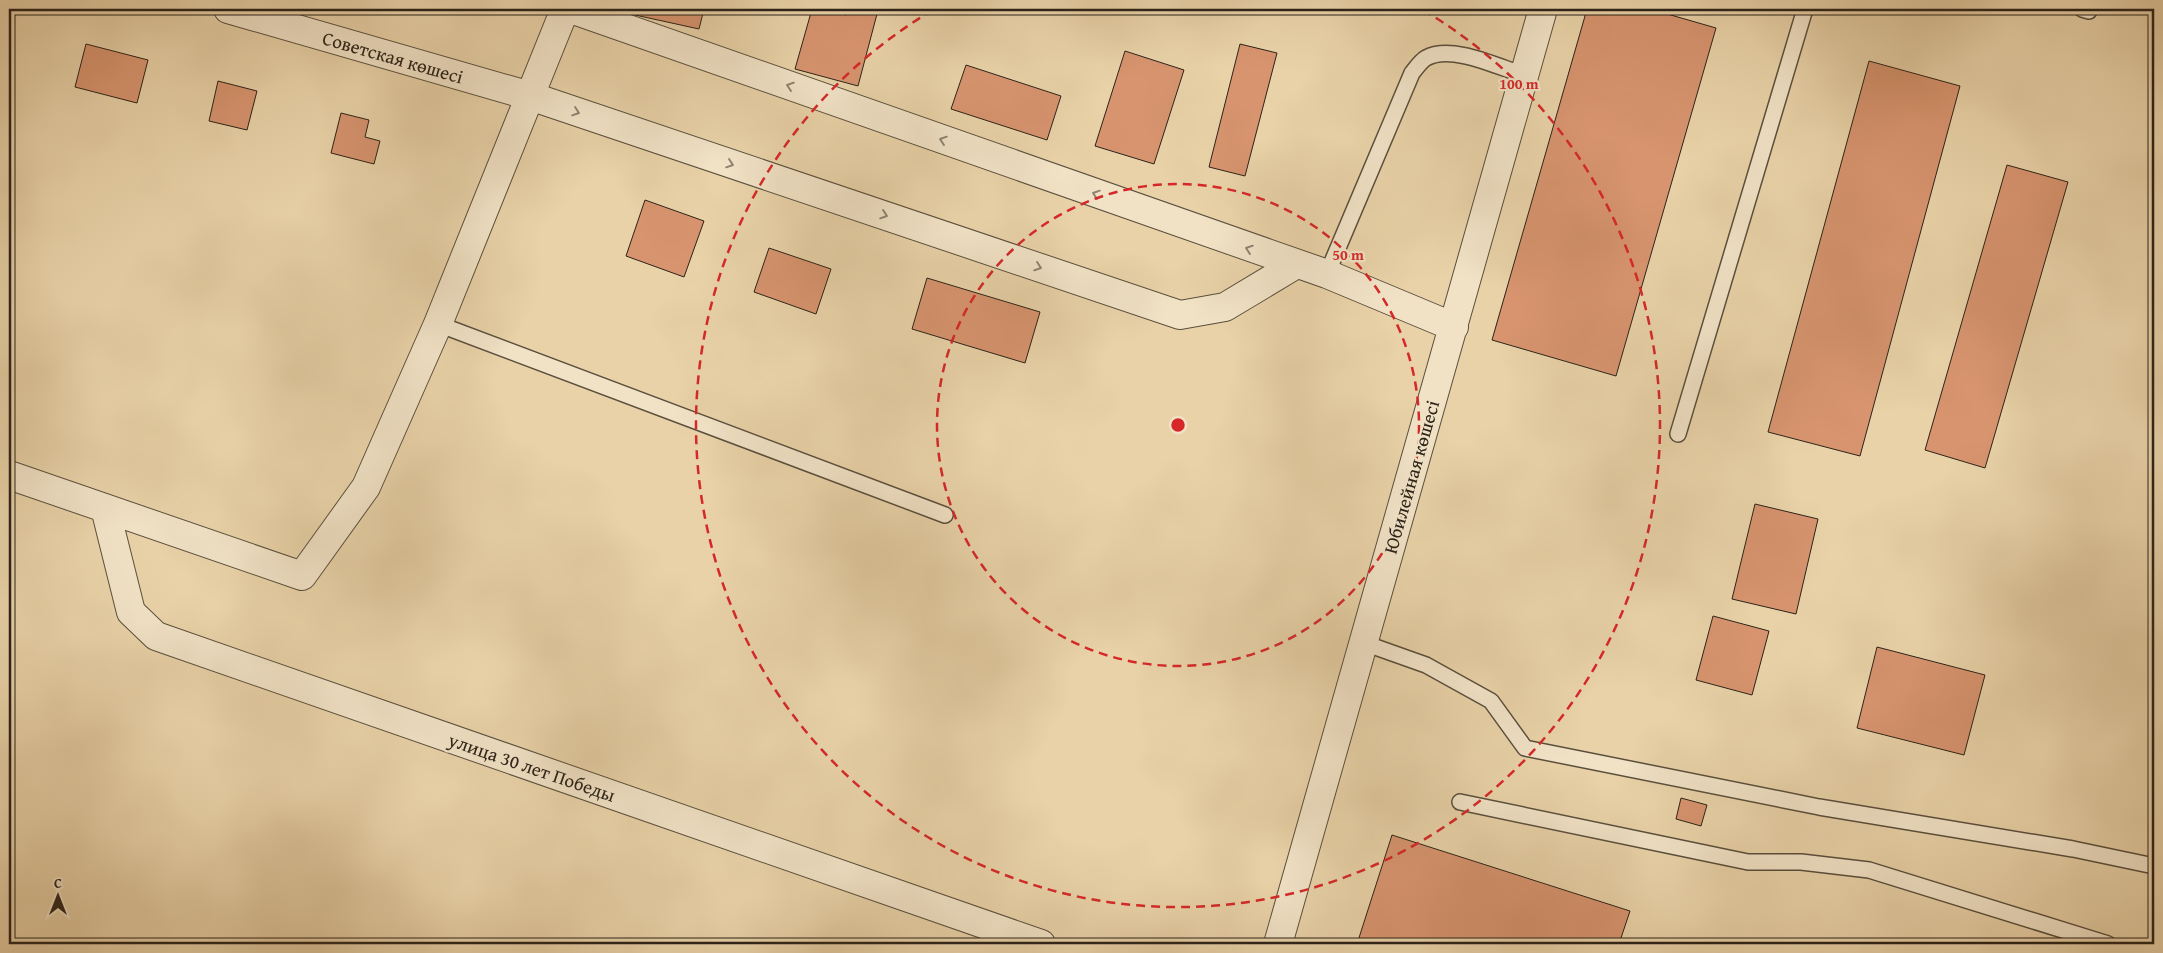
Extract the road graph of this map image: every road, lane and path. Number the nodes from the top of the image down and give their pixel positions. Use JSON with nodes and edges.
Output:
{"nodes":[{"id":1,"x":228,"y":9,"type":"edge"},
{"id":2,"x":565,"y":9,"type":"edge"},
{"id":3,"x":571,"y":9,"type":"edge"},
{"id":4,"x":1543,"y":9,"type":"edge"},
{"id":5,"x":1806,"y":9,"type":"edge"},
{"id":6,"x":2082,"y":9,"type":"edge"},
{"id":7,"x":2090,"y":9,"type":"edge"},
{"id":8,"x":1524,"y":75,"type":"junction"},
{"id":9,"x":530,"y":96,"type":"junction"},
{"id":10,"x":1295,"y":265,"type":"junction"},
{"id":11,"x":1327,"y":274,"type":"junction"},
{"id":12,"x":438,"y":324,"type":"junction"},
{"id":13,"x":1454,"y":327,"type":"junction"},
{"id":14,"x":1678,"y":434,"type":"dead end"},
{"id":15,"x":9,"y":475,"type":"edge"},
{"id":16,"x":105,"y":508,"type":"junction"},
{"id":17,"x":945,"y":516,"type":"dead end"},
{"id":18,"x":1364,"y":643,"type":"junction"},
{"id":19,"x":1460,"y":802,"type":"dead end"},
{"id":20,"x":2154,"y":866,"type":"edge"},
{"id":21,"x":1041,"y":944,"type":"edge"},
{"id":22,"x":1278,"y":944,"type":"edge"},
{"id":23,"x":2108,"y":944,"type":"edge"}],
"edges":[{"from":1,"to":9,"type":"street","name":"Советская көшесі"},
{"from":2,"to":9,"type":"street"},
{"from":10,"to":3,"type":"street","one_way":true},
{"from":4,"to":8,"type":"street","name":"Юбилейная көшесі"},
{"from":5,"to":14,"type":"lane"},
{"from":6,"to":7,"type":"lane"},
{"from":8,"to":11,"type":"lane"},
{"from":8,"to":13,"type":"street","name":"Юбилейная көшесі"},
{"from":9,"to":10,"type":"street","name":"Советская көшесі","one_way":true},
{"from":9,"to":12,"type":"street"},
{"from":10,"to":11,"type":"street"},
{"from":11,"to":13,"type":"street"},
{"from":12,"to":16,"type":"street"},
{"from":12,"to":17,"type":"lane"},
{"from":13,"to":18,"type":"street","name":"Юбилейная көшесі"},
{"from":15,"to":16,"type":"street"},
{"from":16,"to":21,"type":"street","name":"улица 30 лет Победы"},
{"from":18,"to":20,"type":"lane"},
{"from":18,"to":22,"type":"street","name":"Юбилейная көшесі"},
{"from":19,"to":23,"type":"lane"}]}
